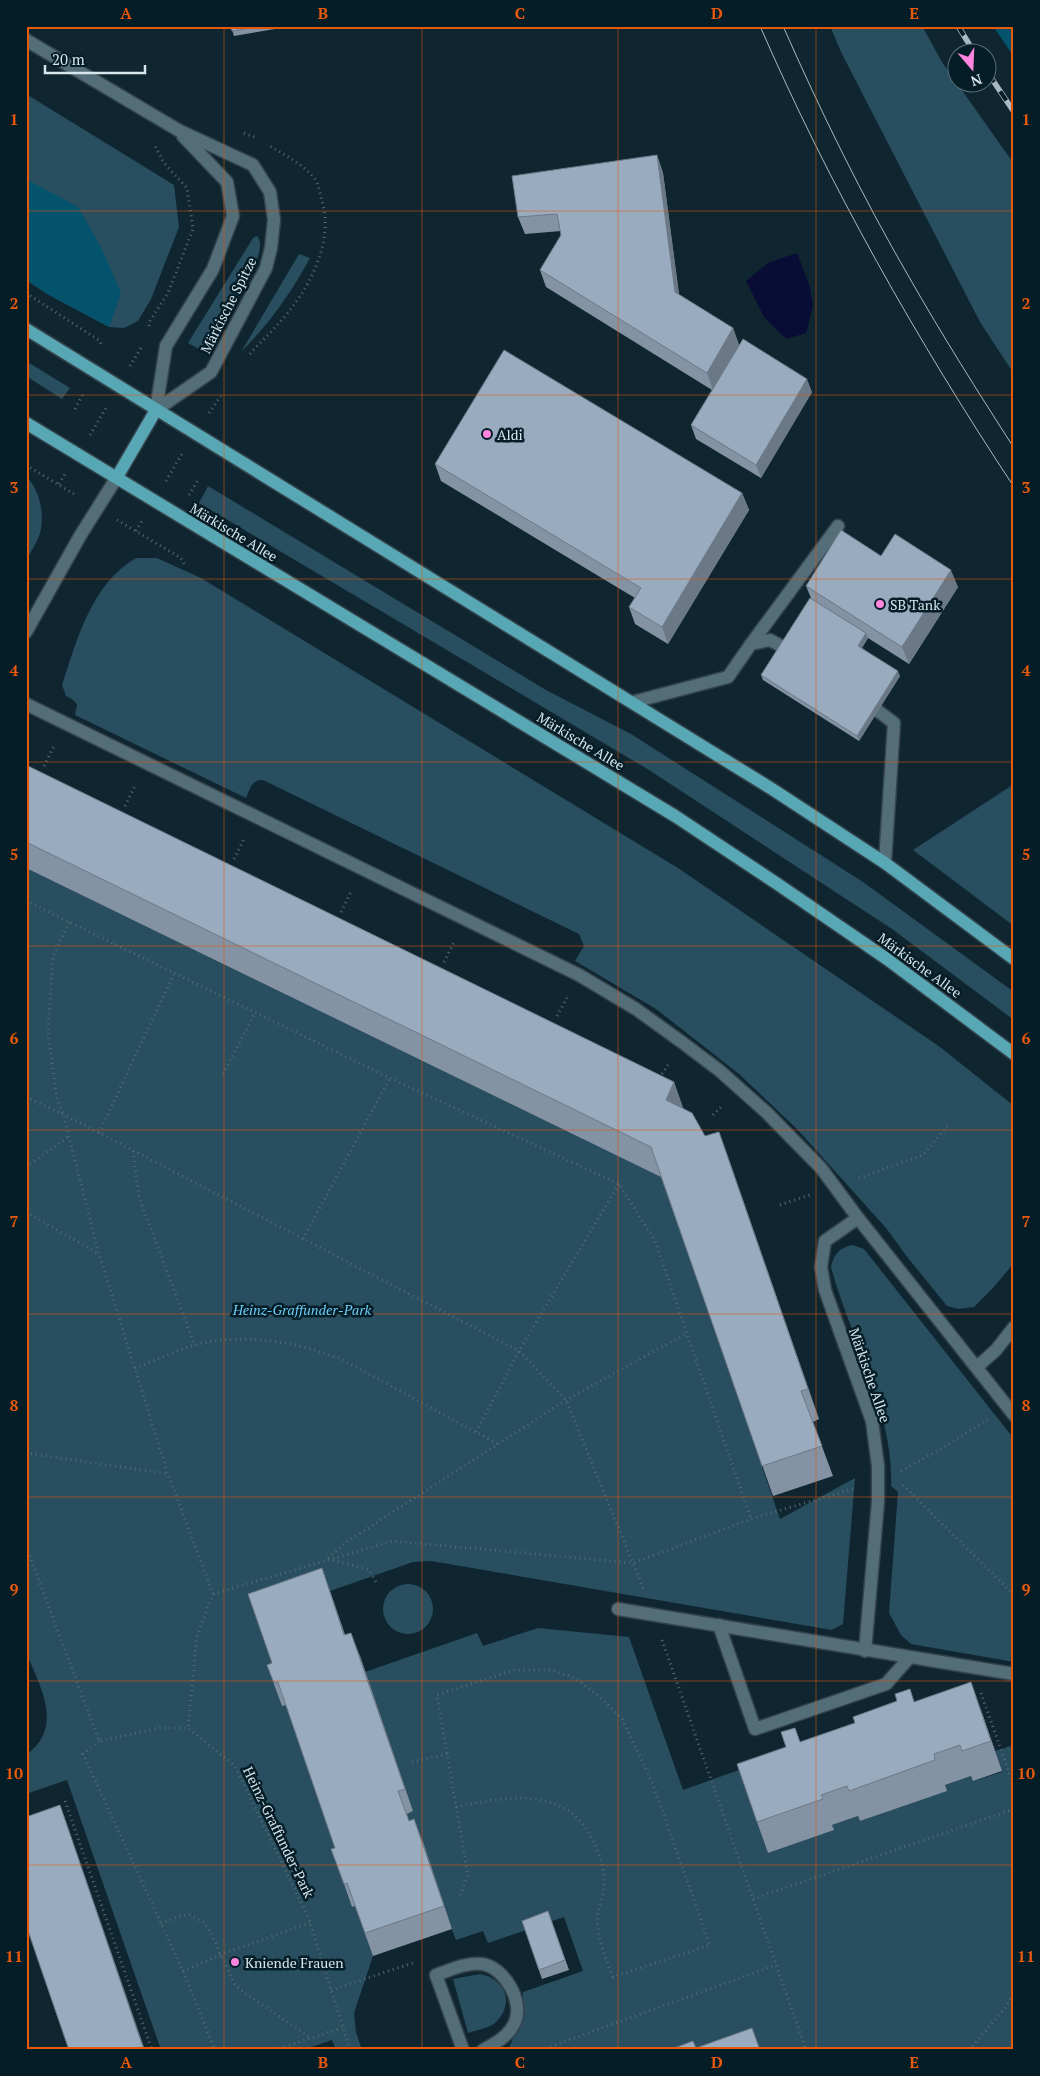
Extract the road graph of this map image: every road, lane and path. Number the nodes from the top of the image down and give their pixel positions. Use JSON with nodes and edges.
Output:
{"nodes":[{"id":1,"x":26,"y":40,"type":"edge"},
{"id":2,"x":178,"y":130,"type":"junction"},
{"id":3,"x":164,"y":163,"type":"dead end"},
{"id":4,"x":26,"y":293,"type":"edge"},
{"id":5,"x":150,"y":321,"type":"dead end"},
{"id":6,"x":26,"y":329,"type":"edge"},
{"id":7,"x":100,"y":341,"type":"dead end"},
{"id":8,"x":84,"y":394,"type":"dead end"},
{"id":9,"x":75,"y":409,"type":"dead end"},
{"id":10,"x":156,"y":410,"type":"junction"},
{"id":11,"x":26,"y":423,"type":"edge"},
{"id":12,"x":117,"y":477,"type":"junction"},
{"id":13,"x":198,"y":480,"type":"dead end"},
{"id":14,"x":189,"y":495,"type":"dead end"},
{"id":15,"x":838,"y":526,"type":"dead end"},
{"id":16,"x":26,"y":632,"type":"edge"},
{"id":17,"x":751,"y":644,"type":"junction"},
{"id":18,"x":783,"y":648,"type":"edge"},
{"id":19,"x":633,"y":702,"type":"junction"},
{"id":20,"x":26,"y":704,"type":"edge"},
{"id":21,"x":878,"y":711,"type":"edge"},
{"id":22,"x":885,"y":863,"type":"junction"},
{"id":23,"x":26,"y":900,"type":"edge"},
{"id":24,"x":69,"y":922,"type":"junction"},
{"id":25,"x":1014,"y":959,"type":"edge"},
{"id":26,"x":174,"y":974,"type":"junction"},
{"id":27,"x":256,"y":1013,"type":"junction"},
{"id":28,"x":1014,"y":1054,"type":"edge"},
{"id":29,"x":223,"y":1074,"type":"dead end"},
{"id":30,"x":390,"y":1078,"type":"junction"},
{"id":31,"x":26,"y":1097,"type":"edge"},
{"id":32,"x":63,"y":1114,"type":"junction"},
{"id":33,"x":950,"y":1123,"type":"dead end"},
{"id":34,"x":99,"y":1133,"type":"junction"},
{"id":35,"x":69,"y":1136,"type":"junction"},
{"id":36,"x":133,"y":1151,"type":"junction"},
{"id":37,"x":26,"y":1167,"type":"edge"},
{"id":38,"x":618,"y":1184,"type":"junction"},
{"id":39,"x":835,"y":1187,"type":"junction"},
{"id":40,"x":780,"y":1205,"type":"dead end"},
{"id":41,"x":26,"y":1212,"type":"edge"},
{"id":42,"x":858,"y":1218,"type":"junction"},
{"id":43,"x":303,"y":1239,"type":"junction"},
{"id":44,"x":99,"y":1254,"type":"junction"},
{"id":45,"x":1014,"y":1326,"type":"edge"},
{"id":46,"x":687,"y":1333,"type":"junction"},
{"id":47,"x":195,"y":1346,"type":"junction"},
{"id":48,"x":519,"y":1351,"type":"junction"},
{"id":49,"x":977,"y":1367,"type":"junction"},
{"id":50,"x":135,"y":1368,"type":"junction"},
{"id":51,"x":566,"y":1400,"type":"junction"},
{"id":52,"x":1011,"y":1411,"type":"edge"},
{"id":53,"x":476,"y":1432,"type":"junction"},
{"id":54,"x":498,"y":1444,"type":"junction"},
{"id":55,"x":26,"y":1452,"type":"edge"},
{"id":56,"x":168,"y":1474,"type":"junction"},
{"id":57,"x":896,"y":1474,"type":"junction"},
{"id":58,"x":878,"y":1481,"type":"junction"},
{"id":59,"x":752,"y":1519,"type":"junction"},
{"id":60,"x":26,"y":1546,"type":"edge"},
{"id":61,"x":328,"y":1559,"type":"junction"},
{"id":62,"x":633,"y":1563,"type":"junction"},
{"id":63,"x":378,"y":1585,"type":"dead end"},
{"id":64,"x":213,"y":1594,"type":"junction"},
{"id":65,"x":1014,"y":1595,"type":"edge"},
{"id":66,"x":618,"y":1609,"type":"dead end"},
{"id":67,"x":654,"y":1615,"type":"junction"},
{"id":68,"x":719,"y":1625,"type":"junction"},
{"id":69,"x":865,"y":1651,"type":"junction"},
{"id":70,"x":909,"y":1658,"type":"junction"},
{"id":71,"x":1014,"y":1674,"type":"edge"},
{"id":72,"x":981,"y":1692,"type":"dead end"},
{"id":73,"x":188,"y":1728,"type":"junction"},
{"id":74,"x":99,"y":1741,"type":"junction"},
{"id":75,"x":447,"y":1754,"type":"junction"},
{"id":76,"x":412,"y":1762,"type":"dead end"},
{"id":77,"x":1014,"y":1787,"type":"edge"},
{"id":78,"x":65,"y":1801,"type":"dead end"},
{"id":79,"x":456,"y":1807,"type":"junction"},
{"id":80,"x":1014,"y":1809,"type":"edge"},
{"id":81,"x":459,"y":1899,"type":"dead end"},
{"id":82,"x":752,"y":1899,"type":"junction"},
{"id":83,"x":310,"y":1923,"type":"junction"},
{"id":84,"x":161,"y":1924,"type":"junction"},
{"id":85,"x":222,"y":1954,"type":"junction"},
{"id":86,"x":425,"y":1959,"type":"dead end"},
{"id":87,"x":776,"y":1965,"type":"junction"},
{"id":88,"x":183,"y":1971,"type":"junction"},
{"id":89,"x":331,"y":1990,"type":"junction"},
{"id":90,"x":1014,"y":1993,"type":"edge"},
{"id":91,"x":342,"y":2028,"type":"junction"},
{"id":92,"x":311,"y":2038,"type":"junction"},
{"id":93,"x":152,"y":2050,"type":"edge"},
{"id":94,"x":215,"y":2050,"type":"edge"},
{"id":95,"x":275,"y":2050,"type":"edge"},
{"id":96,"x":350,"y":2050,"type":"edge"},
{"id":97,"x":463,"y":2050,"type":"edge"},
{"id":98,"x":483,"y":2050,"type":"edge"},
{"id":99,"x":541,"y":2050,"type":"edge"},
{"id":100,"x":806,"y":2050,"type":"edge"},
{"id":101,"x":969,"y":2050,"type":"edge"}],
"edges":[{"from":1,"to":2,"type":"street","name":"Märkische Spitze"},
{"from":2,"to":10,"type":"street","name":"Märkische Spitze"},
{"from":2,"to":10,"type":"street","name":"Märkische Spitze"},
{"from":3,"to":5,"type":"path"},
{"from":4,"to":7,"type":"path"},
{"from":6,"to":10,"type":"main road"},
{"from":8,"to":9,"type":"path"},
{"from":10,"to":12,"type":"main road"},
{"from":10,"to":19,"type":"main road"},
{"from":11,"to":12,"type":"main road","name":"Märkische Allee"},
{"from":12,"to":16,"type":"street"},
{"from":12,"to":28,"type":"main road","name":"Märkische Allee"},
{"from":13,"to":14,"type":"path"},
{"from":15,"to":17,"type":"street"},
{"from":17,"to":18,"type":"street"},
{"from":17,"to":19,"type":"street"},
{"from":19,"to":22,"type":"main road"},
{"from":20,"to":39,"type":"street"},
{"from":21,"to":22,"type":"street"},
{"from":22,"to":25,"type":"main road"},
{"from":23,"to":24,"type":"path"},
{"from":24,"to":26,"type":"path"},
{"from":24,"to":32,"type":"path"},
{"from":26,"to":27,"type":"path"},
{"from":26,"to":34,"type":"path"},
{"from":27,"to":29,"type":"path"},
{"from":27,"to":30,"type":"path"},
{"from":30,"to":38,"type":"path"},
{"from":30,"to":43,"type":"path"},
{"from":31,"to":32,"type":"path"},
{"from":32,"to":34,"type":"path"},
{"from":32,"to":35,"type":"path"},
{"from":33,"to":39,"type":"path"},
{"from":34,"to":36,"type":"path"},
{"from":35,"to":37,"type":"path"},
{"from":35,"to":44,"type":"path"},
{"from":36,"to":43,"type":"path"},
{"from":36,"to":47,"type":"path"},
{"from":38,"to":46,"type":"path"},
{"from":38,"to":48,"type":"path"},
{"from":39,"to":40,"type":"path"},
{"from":39,"to":42,"type":"street"},
{"from":41,"to":44,"type":"path"},
{"from":42,"to":49,"type":"street"},
{"from":42,"to":58,"type":"street","name":"Märkische Allee"},
{"from":43,"to":48,"type":"path"},
{"from":44,"to":50,"type":"path"},
{"from":45,"to":49,"type":"street"},
{"from":46,"to":51,"type":"path"},
{"from":46,"to":59,"type":"path"},
{"from":47,"to":50,"type":"path"},
{"from":47,"to":53,"type":"path"},
{"from":48,"to":51,"type":"path"},
{"from":48,"to":53,"type":"path"},
{"from":49,"to":52,"type":"street"},
{"from":50,"to":56,"type":"path"},
{"from":51,"to":54,"type":"path"},
{"from":51,"to":62,"type":"path"},
{"from":52,"to":57,"type":"path"},
{"from":53,"to":54,"type":"path"},
{"from":54,"to":61,"type":"path"},
{"from":55,"to":56,"type":"path"},
{"from":56,"to":64,"type":"path"},
{"from":57,"to":58,"type":"path"},
{"from":57,"to":65,"type":"path"},
{"from":58,"to":59,"type":"path"},
{"from":58,"to":69,"type":"street","name":"Märkische Allee"},
{"from":59,"to":62,"type":"path"},
{"from":60,"to":74,"type":"path"},
{"from":61,"to":62,"type":"path"},
{"from":61,"to":63,"type":"path"},
{"from":61,"to":64,"type":"path"},
{"from":62,"to":67,"type":"path"},
{"from":64,"to":73,"type":"path"},
{"from":66,"to":67,"type":"street"},
{"from":67,"to":68,"type":"street"},
{"from":67,"to":82,"type":"path"},
{"from":68,"to":69,"type":"street"},
{"from":68,"to":70,"type":"street"},
{"from":69,"to":70,"type":"street"},
{"from":70,"to":71,"type":"street"},
{"from":72,"to":77,"type":"path"},
{"from":73,"to":74,"type":"path"},
{"from":73,"to":83,"type":"path","name":"Heinz-Graffunder-Park"},
{"from":74,"to":84,"type":"path"},
{"from":75,"to":76,"type":"path"},
{"from":75,"to":79,"type":"path"},
{"from":75,"to":79,"type":"path"},
{"from":78,"to":93,"type":"path"},
{"from":79,"to":81,"type":"path"},
{"from":80,"to":82,"type":"path"},
{"from":82,"to":87,"type":"path"},
{"from":83,"to":85,"type":"path"},
{"from":83,"to":89,"type":"path","name":"Heinz-Graffunder-Park"},
{"from":84,"to":85,"type":"path"},
{"from":84,"to":88,"type":"path"},
{"from":85,"to":88,"type":"path"},
{"from":85,"to":92,"type":"path"},
{"from":86,"to":89,"type":"path"},
{"from":87,"to":99,"type":"path"},
{"from":87,"to":100,"type":"path"},
{"from":88,"to":94,"type":"path"},
{"from":89,"to":91,"type":"path","name":"Heinz-Graffunder-Park"},
{"from":90,"to":101,"type":"path"},
{"from":91,"to":92,"type":"path"},
{"from":91,"to":96,"type":"path","name":"Heinz-Graffunder-Park"},
{"from":92,"to":95,"type":"path"},
{"from":97,"to":98,"type":"street"}]}
